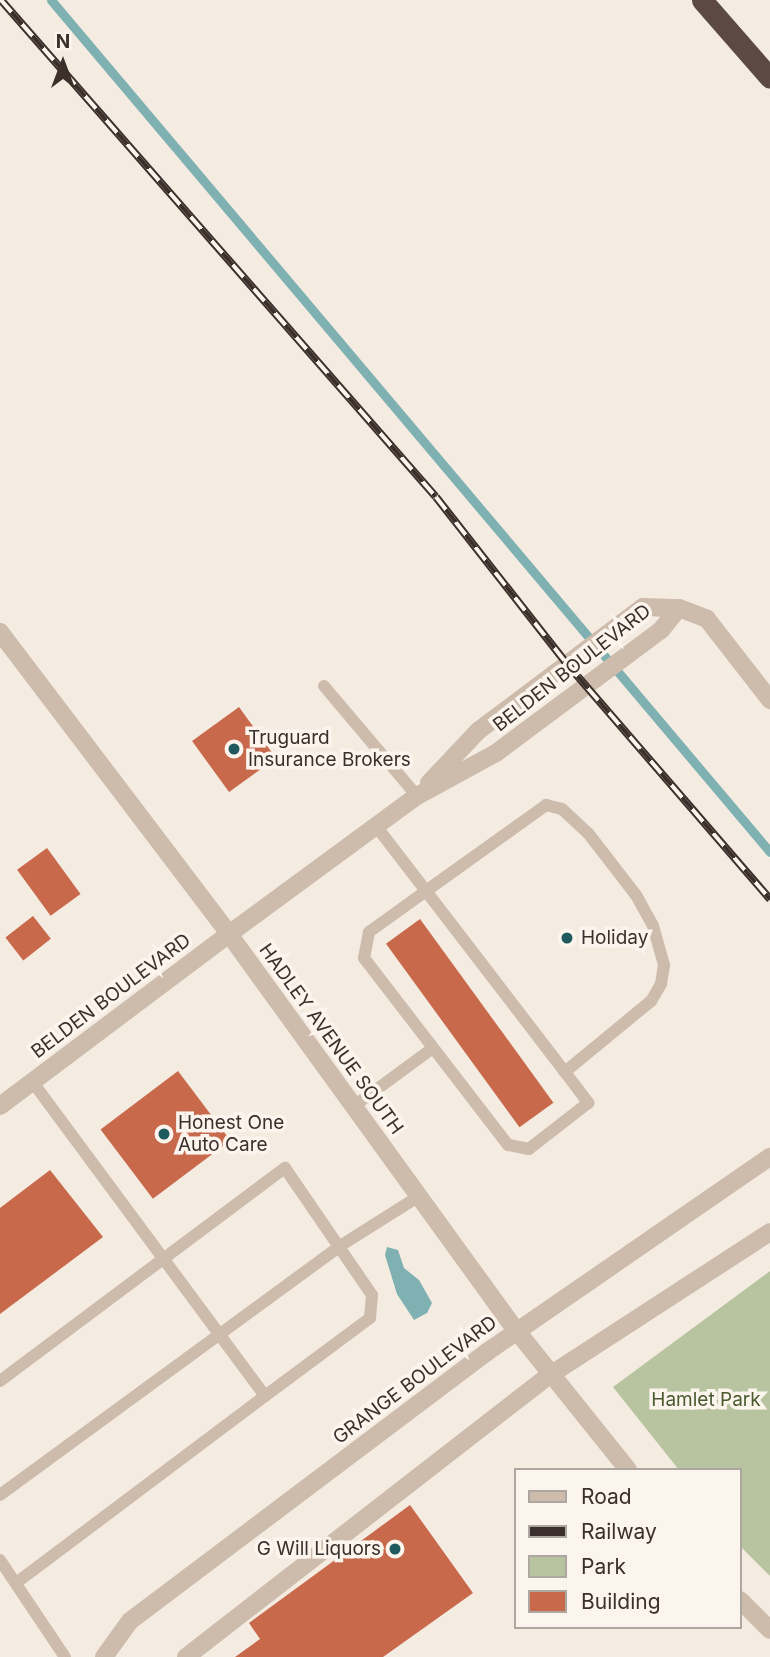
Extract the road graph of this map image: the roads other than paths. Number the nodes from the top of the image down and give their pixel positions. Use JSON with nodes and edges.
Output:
{"nodes":[{"id":1,"x":702,"y":0,"type":"edge"},
{"id":2,"x":770,"y":78,"type":"edge"},
{"id":3,"x":680,"y":608,"type":"junction"},
{"id":4,"x":0,"y":632,"type":"edge"},
{"id":5,"x":324,"y":686,"type":"dead end"},
{"id":6,"x":770,"y":700,"type":"edge"},
{"id":7,"x":417,"y":796,"type":"junction"},
{"id":8,"x":376,"y":826,"type":"junction"},
{"id":9,"x":426,"y":891,"type":"junction"},
{"id":10,"x":229,"y":934,"type":"junction"},
{"id":11,"x":433,"y":1048,"type":"junction"},
{"id":12,"x":565,"y":1072,"type":"junction"},
{"id":13,"x":33,"y":1082,"type":"junction"},
{"id":14,"x":0,"y":1106,"type":"edge"},
{"id":15,"x":354,"y":1106,"type":"junction"},
{"id":16,"x":770,"y":1157,"type":"edge"},
{"id":17,"x":419,"y":1196,"type":"junction"},
{"id":18,"x":770,"y":1232,"type":"edge"},
{"id":19,"x":340,"y":1246,"type":"junction"},
{"id":20,"x":166,"y":1262,"type":"junction"},
{"id":21,"x":516,"y":1330,"type":"junction"},
{"id":22,"x":219,"y":1334,"type":"junction"},
{"id":23,"x":550,"y":1374,"type":"junction"},
{"id":24,"x":0,"y":1381,"type":"edge"},
{"id":25,"x":265,"y":1396,"type":"junction"},
{"id":26,"x":626,"y":1468,"type":"edge"},
{"id":27,"x":0,"y":1495,"type":"edge"},
{"id":28,"x":0,"y":1560,"type":"edge"},
{"id":29,"x":16,"y":1583,"type":"junction"},
{"id":30,"x":742,"y":1602,"type":"edge"},
{"id":31,"x":770,"y":1630,"type":"edge"},
{"id":32,"x":65,"y":1657,"type":"edge"},
{"id":33,"x":104,"y":1657,"type":"edge"},
{"id":34,"x":186,"y":1657,"type":"edge"}],
"edges":[{"from":1,"to":2,"type":"highway"},
{"from":3,"to":6,"type":"street"},
{"from":3,"to":7,"type":"street","name":"BELDEN BOULEVARD"},
{"from":3,"to":7,"type":"street","name":"BELDEN BOULEVARD"},
{"from":4,"to":10,"type":"street","name":"HADLEY AVENUE SOUTH"},
{"from":5,"to":7,"type":"lane"},
{"from":7,"to":8,"type":"street","name":"BELDEN BOULEVARD"},
{"from":8,"to":9,"type":"lane"},
{"from":8,"to":10,"type":"street","name":"BELDEN BOULEVARD"},
{"from":9,"to":11,"type":"lane"},
{"from":9,"to":12,"type":"lane"},
{"from":9,"to":12,"type":"lane"},
{"from":10,"to":13,"type":"street","name":"BELDEN BOULEVARD"},
{"from":10,"to":15,"type":"street","name":"HADLEY AVENUE SOUTH"},
{"from":11,"to":12,"type":"lane"},
{"from":11,"to":15,"type":"lane"},
{"from":13,"to":14,"type":"street","name":"BELDEN BOULEVARD"},
{"from":13,"to":20,"type":"lane"},
{"from":15,"to":17,"type":"street","name":"HADLEY AVENUE SOUTH"},
{"from":16,"to":21,"type":"street","name":"GRANGE BOULEVARD"},
{"from":17,"to":19,"type":"lane"},
{"from":17,"to":21,"type":"street","name":"HADLEY AVENUE SOUTH"},
{"from":18,"to":23,"type":"street"},
{"from":19,"to":20,"type":"lane"},
{"from":19,"to":22,"type":"lane"},
{"from":19,"to":25,"type":"lane"},
{"from":20,"to":22,"type":"lane"},
{"from":20,"to":24,"type":"lane"},
{"from":21,"to":23,"type":"street","name":"HADLEY AVENUE SOUTH"},
{"from":21,"to":33,"type":"street","name":"GRANGE BOULEVARD"},
{"from":22,"to":25,"type":"lane"},
{"from":22,"to":27,"type":"lane"},
{"from":23,"to":26,"type":"street","name":"HADLEY AVENUE SOUTH"},
{"from":23,"to":34,"type":"street"},
{"from":25,"to":29,"type":"lane"},
{"from":28,"to":29,"type":"lane"},
{"from":29,"to":32,"type":"lane"},
{"from":30,"to":31,"type":"street"}]}
